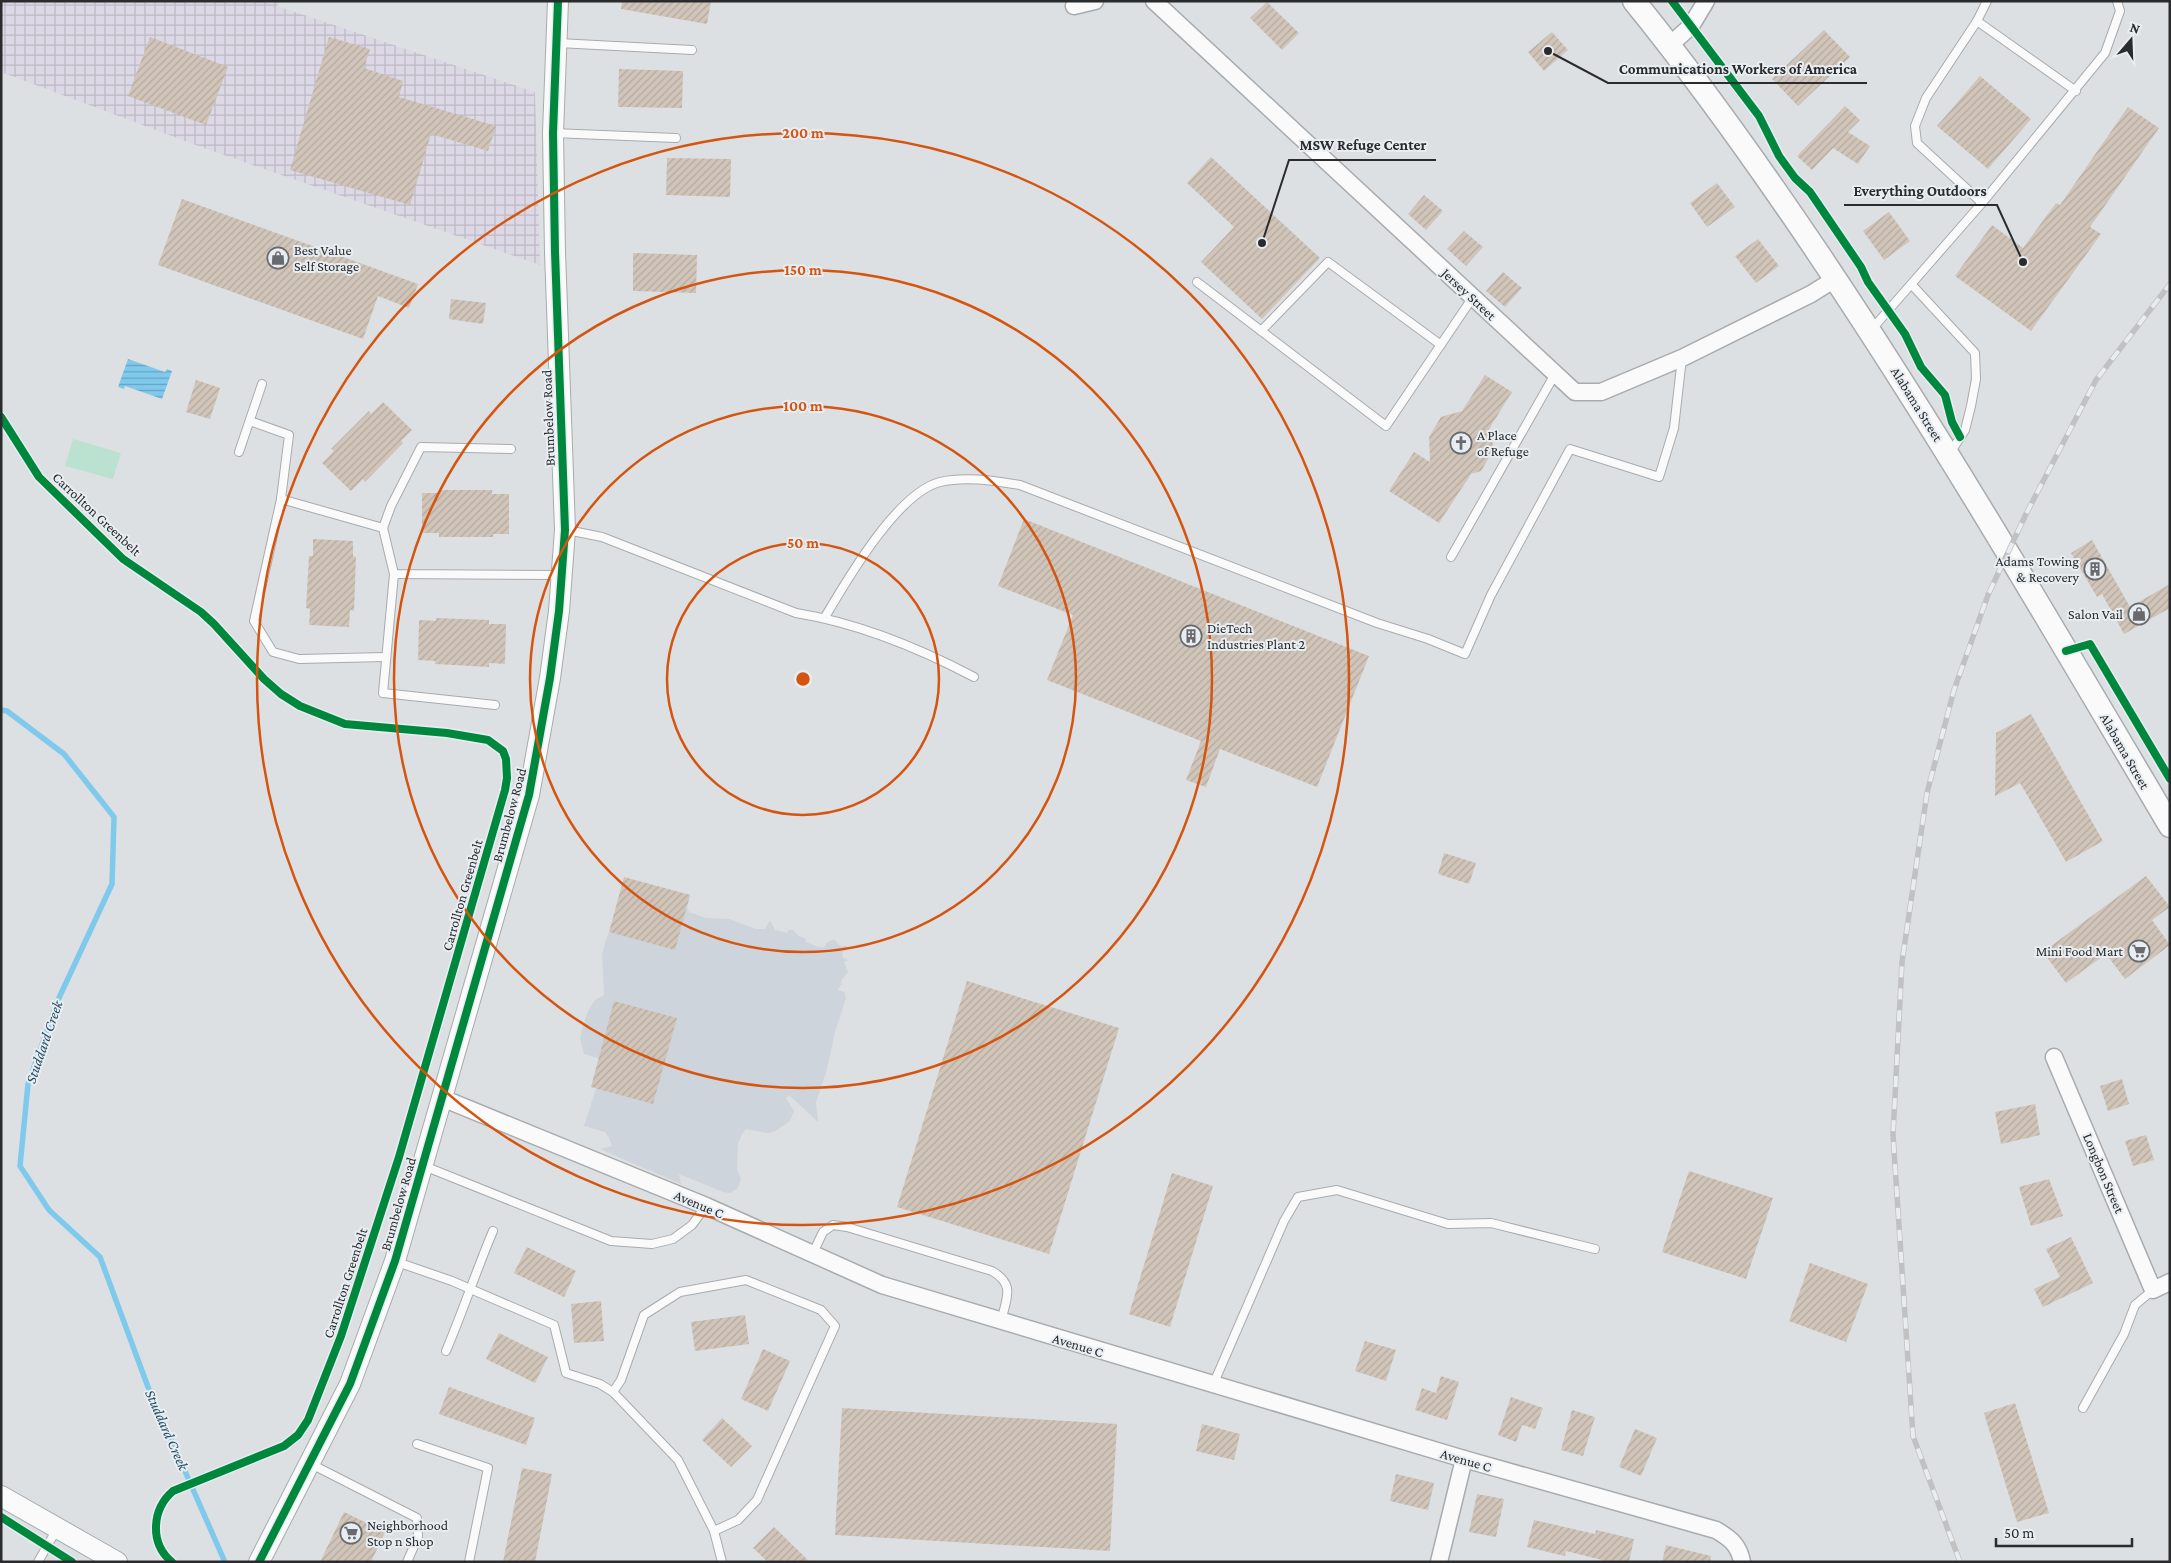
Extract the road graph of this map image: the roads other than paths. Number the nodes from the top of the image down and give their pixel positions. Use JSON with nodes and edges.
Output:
{"nodes":[{"id":1,"x":558,"y":1,"type":"edge"},
{"id":2,"x":1095,"y":1,"type":"edge"},
{"id":3,"x":1154,"y":1,"type":"edge"},
{"id":4,"x":1634,"y":1,"type":"edge"},
{"id":5,"x":1706,"y":1,"type":"edge"},
{"id":6,"x":1987,"y":1,"type":"edge"},
{"id":7,"x":2117,"y":1,"type":"edge"},
{"id":8,"x":1074,"y":6,"type":"dead end"},
{"id":9,"x":1977,"y":21,"type":"junction"},
{"id":10,"x":556,"y":43,"type":"junction"},
{"id":11,"x":1670,"y":45,"type":"junction"},
{"id":12,"x":692,"y":50,"type":"dead end"},
{"id":13,"x":2076,"y":91,"type":"junction"},
{"id":14,"x":553,"y":133,"type":"junction"},
{"id":15,"x":676,"y":138,"type":"dead end"},
{"id":16,"x":1982,"y":203,"type":"junction"},
{"id":17,"x":1835,"y":278,"type":"junction"},
{"id":18,"x":1197,"y":282,"type":"dead end"},
{"id":19,"x":1912,"y":286,"type":"junction"},
{"id":20,"x":1473,"y":297,"type":"junction"},
{"id":21,"x":1871,"y":330,"type":"junction"},
{"id":22,"x":1261,"y":331,"type":"junction"},
{"id":23,"x":1441,"y":344,"type":"junction"},
{"id":24,"x":1682,"y":358,"type":"junction"},
{"id":25,"x":1556,"y":374,"type":"junction"},
{"id":26,"x":262,"y":384,"type":"dead end"},
{"id":27,"x":250,"y":421,"type":"junction"},
{"id":28,"x":511,"y":449,"type":"dead end"},
{"id":29,"x":239,"y":452,"type":"dead end"},
{"id":30,"x":1949,"y":455,"type":"junction"},
{"id":31,"x":282,"y":499,"type":"junction"},
{"id":32,"x":383,"y":528,"type":"junction"},
{"id":33,"x":564,"y":530,"type":"junction"},
{"id":34,"x":1450,"y":557,"type":"dead end"},
{"id":35,"x":394,"y":574,"type":"junction"},
{"id":36,"x":562,"y":575,"type":"junction"},
{"id":37,"x":824,"y":618,"type":"junction"},
{"id":38,"x":385,"y":658,"type":"junction"},
{"id":39,"x":974,"y":677,"type":"dead end"},
{"id":40,"x":495,"y":705,"type":"dead end"},
{"id":41,"x":2170,"y":826,"type":"edge"},
{"id":42,"x":2054,"y":1057,"type":"dead end"},
{"id":43,"x":442,"y":1098,"type":"junction"},
{"id":44,"x":423,"y":1165,"type":"junction"},
{"id":45,"x":706,"y":1206,"type":"junction"},
{"id":46,"x":493,"y":1231,"type":"dead end"},
{"id":47,"x":1595,"y":1249,"type":"dead end"},
{"id":48,"x":812,"y":1255,"type":"junction"},
{"id":49,"x":395,"y":1261,"type":"junction"},
{"id":50,"x":2170,"y":1282,"type":"edge"},
{"id":51,"x":471,"y":1289,"type":"junction"},
{"id":52,"x":2152,"y":1290,"type":"junction"},
{"id":53,"x":1002,"y":1322,"type":"junction"},
{"id":54,"x":446,"y":1351,"type":"dead end"},
{"id":55,"x":1213,"y":1385,"type":"junction"},
{"id":56,"x":613,"y":1392,"type":"junction"},
{"id":57,"x":2083,"y":1408,"type":"dead end"},
{"id":58,"x":417,"y":1444,"type":"dead end"},
{"id":59,"x":1464,"y":1459,"type":"junction"},
{"id":60,"x":309,"y":1463,"type":"junction"},
{"id":61,"x":1,"y":1496,"type":"edge"},
{"id":62,"x":57,"y":1528,"type":"junction"},
{"id":63,"x":714,"y":1531,"type":"junction"},
{"id":64,"x":38,"y":1562,"type":"edge"},
{"id":65,"x":118,"y":1562,"type":"edge"},
{"id":66,"x":259,"y":1562,"type":"edge"},
{"id":67,"x":406,"y":1562,"type":"edge"},
{"id":68,"x":470,"y":1562,"type":"edge"},
{"id":69,"x":722,"y":1562,"type":"edge"},
{"id":70,"x":1439,"y":1562,"type":"edge"},
{"id":71,"x":1742,"y":1562,"type":"edge"}],
"edges":[{"from":1,"to":10,"type":"street","name":"Brumbelow Road"},
{"from":2,"to":8,"type":"street"},
{"from":3,"to":20,"type":"street","name":"Jersey Street"},
{"from":4,"to":11,"type":"main road","name":"Alabama Street"},
{"from":5,"to":11,"type":"street"},
{"from":6,"to":9,"type":"lane"},
{"from":7,"to":13,"type":"lane"},
{"from":9,"to":13,"type":"lane"},
{"from":9,"to":16,"type":"lane"},
{"from":10,"to":12,"type":"lane"},
{"from":10,"to":14,"type":"street","name":"Brumbelow Road"},
{"from":11,"to":17,"type":"main road","name":"Alabama Street"},
{"from":13,"to":16,"type":"lane"},
{"from":14,"to":15,"type":"lane"},
{"from":14,"to":33,"type":"street","name":"Brumbelow Road"},
{"from":16,"to":19,"type":"lane"},
{"from":17,"to":21,"type":"main road","name":"Alabama Street"},
{"from":17,"to":24,"type":"street","name":"Jersey Street"},
{"from":18,"to":22,"type":"lane"},
{"from":19,"to":21,"type":"lane"},
{"from":19,"to":30,"type":"lane"},
{"from":20,"to":23,"type":"lane"},
{"from":20,"to":25,"type":"street","name":"Jersey Street"},
{"from":21,"to":30,"type":"main road","name":"Alabama Street"},
{"from":22,"to":23,"type":"lane"},
{"from":22,"to":23,"type":"lane"},
{"from":24,"to":25,"type":"street","name":"Jersey Street"},
{"from":24,"to":37,"type":"lane"},
{"from":25,"to":34,"type":"lane"},
{"from":26,"to":27,"type":"lane"},
{"from":27,"to":29,"type":"lane"},
{"from":27,"to":31,"type":"lane"},
{"from":28,"to":32,"type":"lane"},
{"from":30,"to":41,"type":"main road","name":"Alabama Street"},
{"from":31,"to":32,"type":"lane"},
{"from":31,"to":38,"type":"lane"},
{"from":32,"to":35,"type":"lane"},
{"from":33,"to":36,"type":"street","name":"Brumbelow Road"},
{"from":33,"to":37,"type":"lane"},
{"from":35,"to":36,"type":"lane"},
{"from":35,"to":38,"type":"lane"},
{"from":36,"to":43,"type":"street","name":"Brumbelow Road"},
{"from":37,"to":39,"type":"lane"},
{"from":38,"to":40,"type":"lane"},
{"from":42,"to":52,"type":"street","name":"Longbon Street"},
{"from":43,"to":44,"type":"street","name":"Brumbelow Road"},
{"from":43,"to":45,"type":"street","name":"Avenue C"},
{"from":44,"to":45,"type":"lane"},
{"from":44,"to":49,"type":"street","name":"Brumbelow Road"},
{"from":45,"to":48,"type":"street","name":"Avenue C"},
{"from":46,"to":51,"type":"lane"},
{"from":47,"to":55,"type":"lane"},
{"from":48,"to":53,"type":"street","name":"Avenue C"},
{"from":48,"to":53,"type":"lane"},
{"from":49,"to":51,"type":"lane"},
{"from":49,"to":60,"type":"street","name":"Brumbelow Road"},
{"from":50,"to":52,"type":"street"},
{"from":51,"to":54,"type":"lane"},
{"from":51,"to":56,"type":"lane"},
{"from":52,"to":57,"type":"lane"},
{"from":53,"to":55,"type":"street","name":"Avenue C"},
{"from":55,"to":59,"type":"street","name":"Avenue C"},
{"from":56,"to":63,"type":"lane"},
{"from":56,"to":63,"type":"lane"},
{"from":58,"to":68,"type":"lane"},
{"from":59,"to":70,"type":"street"},
{"from":59,"to":71,"type":"street","name":"Avenue C"},
{"from":60,"to":66,"type":"street","name":"Brumbelow Road"},
{"from":60,"to":67,"type":"lane"},
{"from":61,"to":62,"type":"street"},
{"from":62,"to":64,"type":"lane"},
{"from":62,"to":65,"type":"street"},
{"from":63,"to":69,"type":"lane"}]}
